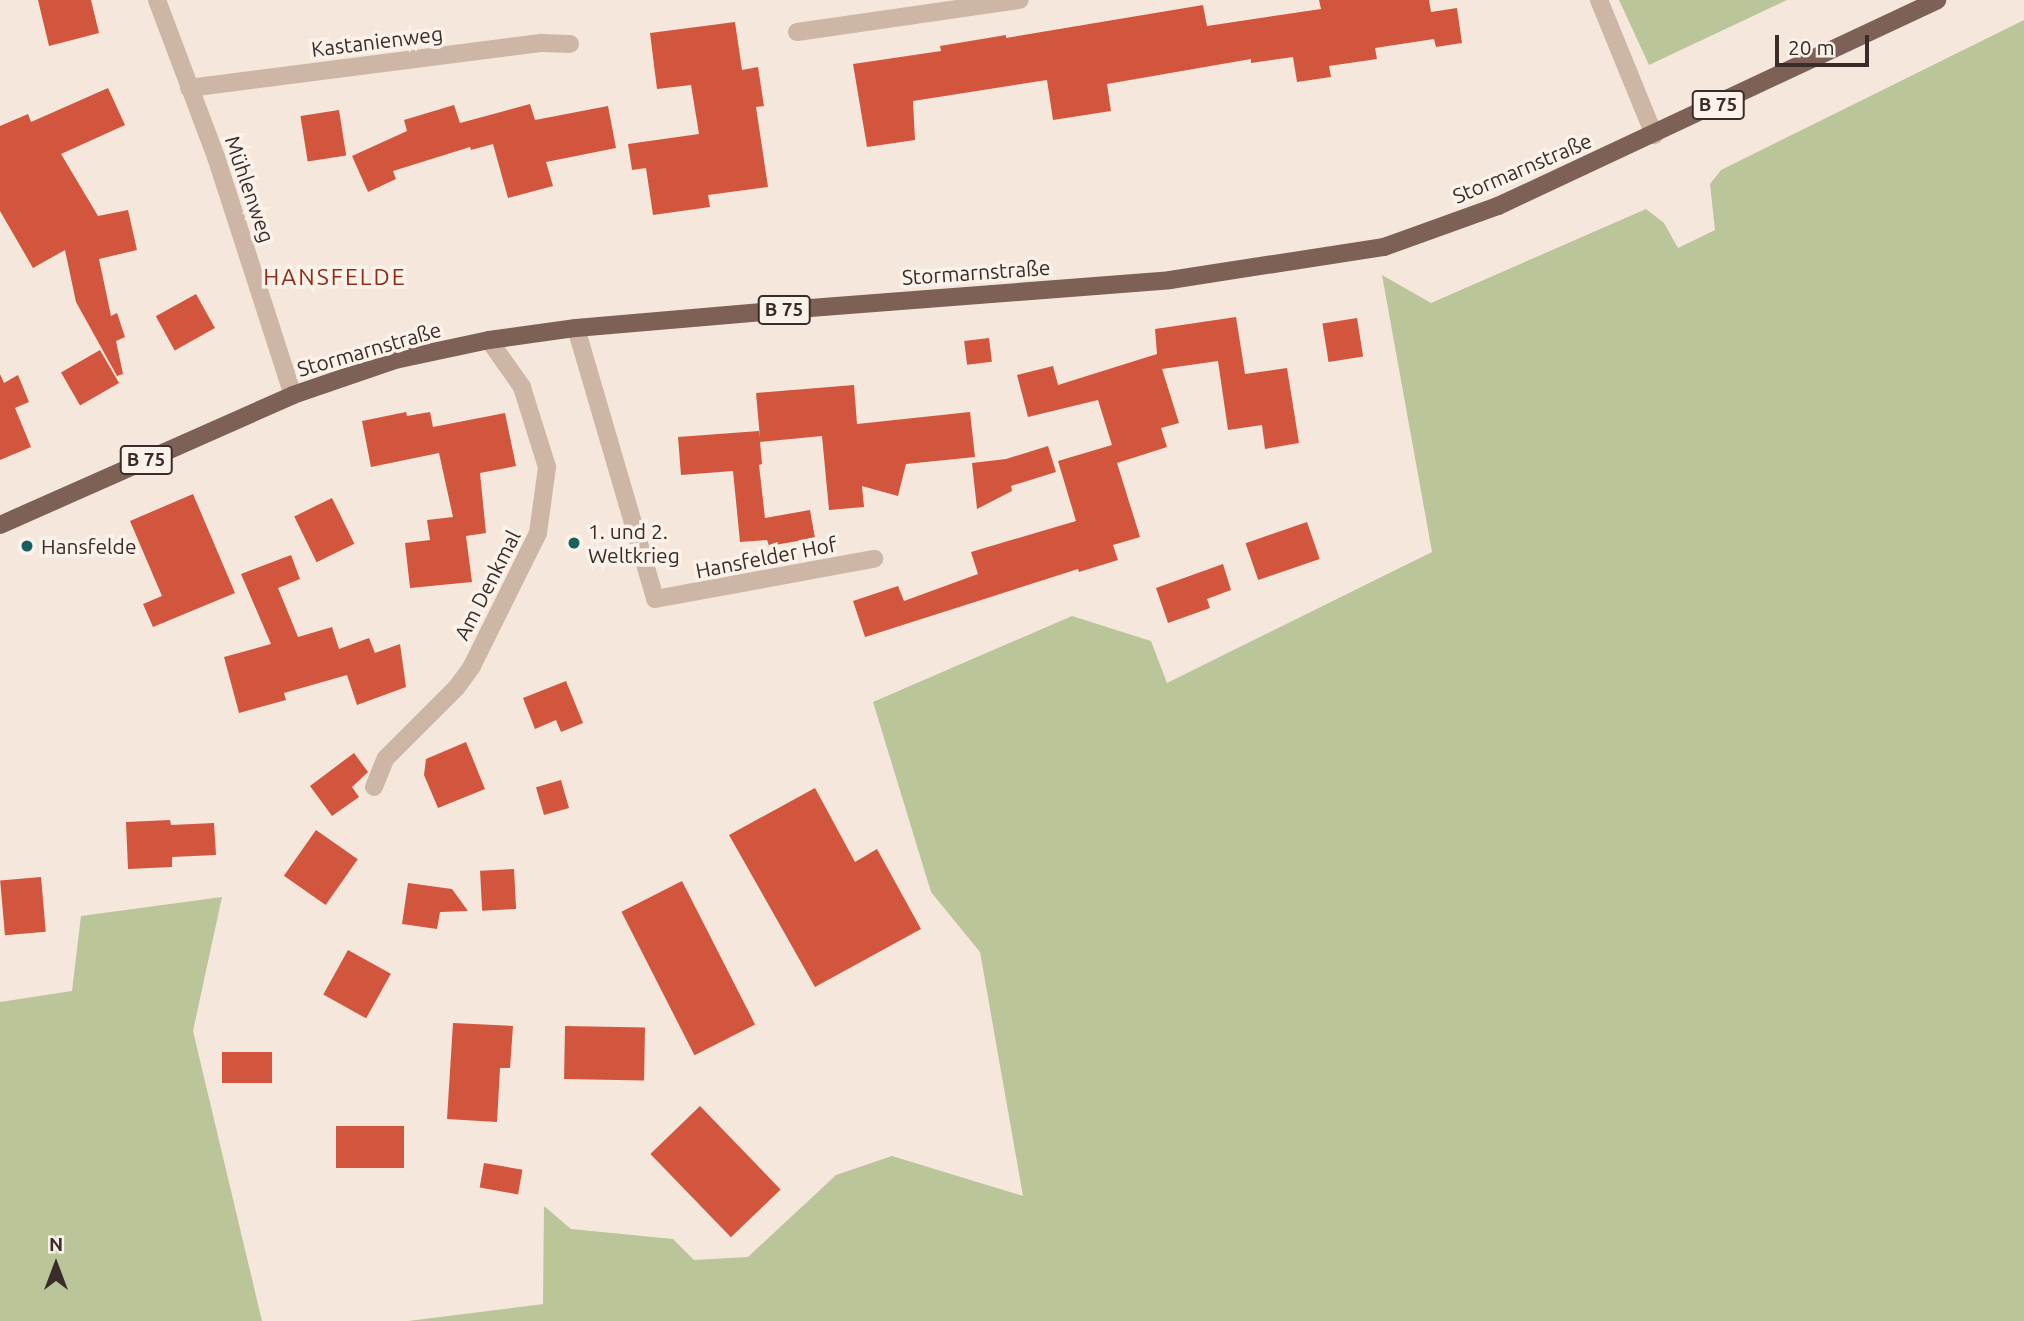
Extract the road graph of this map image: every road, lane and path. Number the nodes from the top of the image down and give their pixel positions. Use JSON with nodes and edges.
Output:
{"nodes":[{"id":1,"x":157,"y":0,"type":"edge"},
{"id":2,"x":1020,"y":0,"type":"edge"},
{"id":3,"x":1599,"y":0,"type":"edge"},
{"id":4,"x":1937,"y":0,"type":"edge"},
{"id":5,"x":797,"y":32,"type":"dead end"},
{"id":6,"x":570,"y":44,"type":"dead end"},
{"id":7,"x":189,"y":88,"type":"junction"},
{"id":8,"x":1654,"y":135,"type":"junction"},
{"id":9,"x":576,"y":328,"type":"junction"},
{"id":10,"x":489,"y":340,"type":"junction"},
{"id":11,"x":293,"y":395,"type":"junction"},
{"id":12,"x":0,"y":525,"type":"edge"},
{"id":13,"x":874,"y":559,"type":"dead end"},
{"id":14,"x":374,"y":787,"type":"dead end"}],
"edges":[{"from":1,"to":7,"type":"street","name":"Mühlenweg"},
{"from":2,"to":5,"type":"street"},
{"from":3,"to":8,"type":"street"},
{"from":4,"to":8,"type":"main road","name":"Stormarnstraße","number":"B 75"},
{"from":6,"to":7,"type":"street","name":"Kastanienweg"},
{"from":7,"to":11,"type":"street","name":"Mühlenweg"},
{"from":8,"to":9,"type":"main road","name":"Stormarnstraße","number":"B 75"},
{"from":9,"to":10,"type":"main road","name":"Stormarnstraße","number":"B 75"},
{"from":9,"to":13,"type":"street","name":"Hansfelder Hof"},
{"from":10,"to":11,"type":"main road","name":"Stormarnstraße","number":"B 75"},
{"from":10,"to":14,"type":"street","name":"Am Denkmal"},
{"from":11,"to":12,"type":"main road","name":"Stormarnstraße","number":"B 75"}]}
